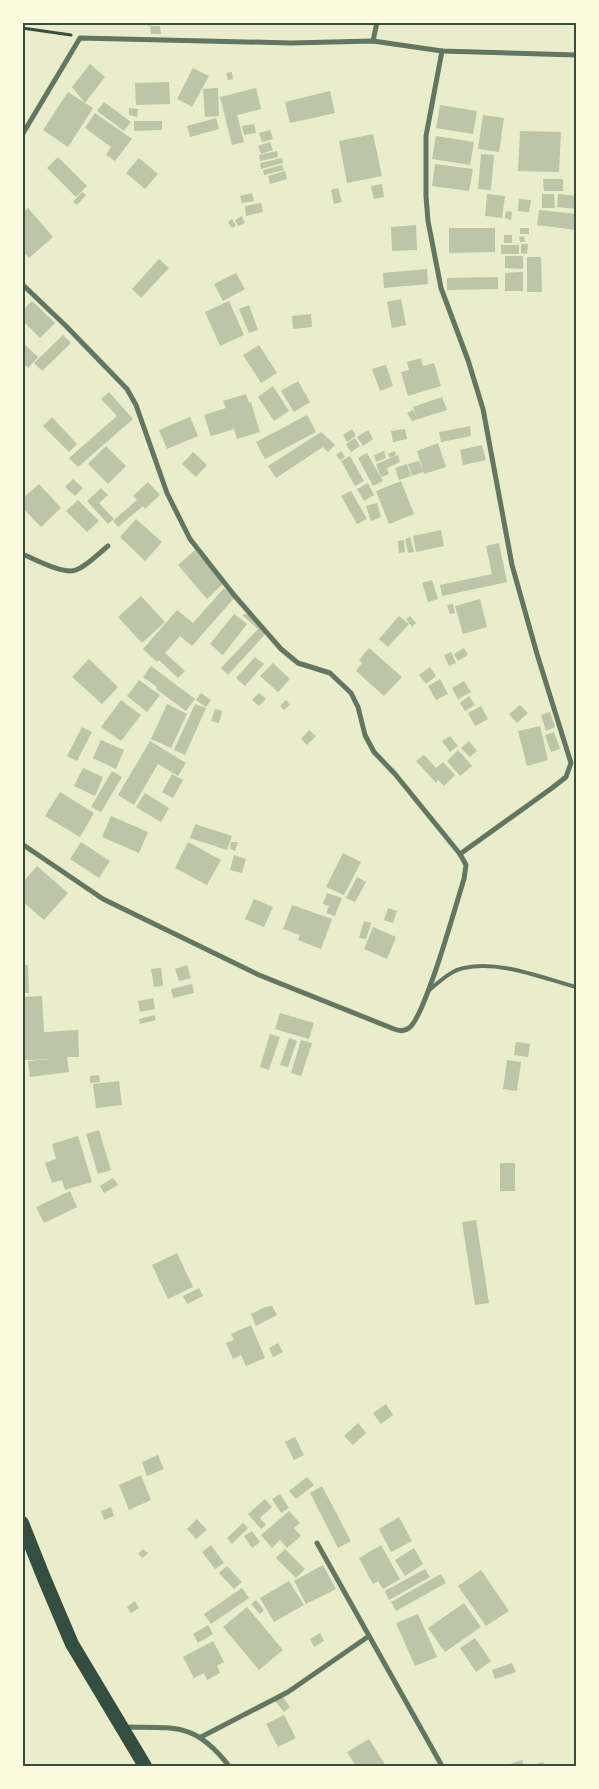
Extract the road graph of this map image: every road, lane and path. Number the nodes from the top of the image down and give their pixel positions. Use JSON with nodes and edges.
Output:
{"nodes":[{"id":1,"x":377,"y":22,"type":"edge"},
{"id":2,"x":22,"y":28,"type":"edge"},
{"id":3,"x":80,"y":38,"type":"junction"},
{"id":4,"x":373,"y":41,"type":"junction"},
{"id":5,"x":442,"y":51,"type":"junction"},
{"id":6,"x":576,"y":55,"type":"edge"},
{"id":7,"x":22,"y":135,"type":"edge"},
{"id":8,"x":22,"y":284,"type":"edge"},
{"id":9,"x":108,"y":546,"type":"dead end"},
{"id":10,"x":22,"y":554,"type":"edge"},
{"id":11,"x":22,"y":844,"type":"edge"},
{"id":12,"x":460,"y":854,"type":"junction"},
{"id":13,"x":576,"y":988,"type":"edge"},
{"id":14,"x":428,"y":991,"type":"junction"},
{"id":15,"x":23,"y":1524,"type":"edge"},
{"id":16,"x":317,"y":1543,"type":"dead end"},
{"id":17,"x":369,"y":1636,"type":"junction"},
{"id":18,"x":122,"y":1727,"type":"junction"},
{"id":19,"x":201,"y":1737,"type":"junction"},
{"id":20,"x":145,"y":1766,"type":"edge"},
{"id":21,"x":229,"y":1766,"type":"edge"},
{"id":22,"x":442,"y":1766,"type":"edge"}],
"edges":[{"from":1,"to":4,"type":"street"},
{"from":2,"to":3,"type":"path"},
{"from":3,"to":4,"type":"street"},
{"from":3,"to":7,"type":"street"},
{"from":4,"to":5,"type":"street"},
{"from":5,"to":6,"type":"street"},
{"from":5,"to":12,"type":"street"},
{"from":8,"to":12,"type":"street"},
{"from":9,"to":10,"type":"street"},
{"from":11,"to":14,"type":"street"},
{"from":12,"to":14,"type":"street"},
{"from":13,"to":14,"type":"lane"},
{"from":15,"to":18,"type":"highway"},
{"from":16,"to":17,"type":"street"},
{"from":17,"to":19,"type":"street"},
{"from":17,"to":22,"type":"street"},
{"from":18,"to":19,"type":"street"},
{"from":18,"to":20,"type":"highway"},
{"from":19,"to":21,"type":"street"}]}
